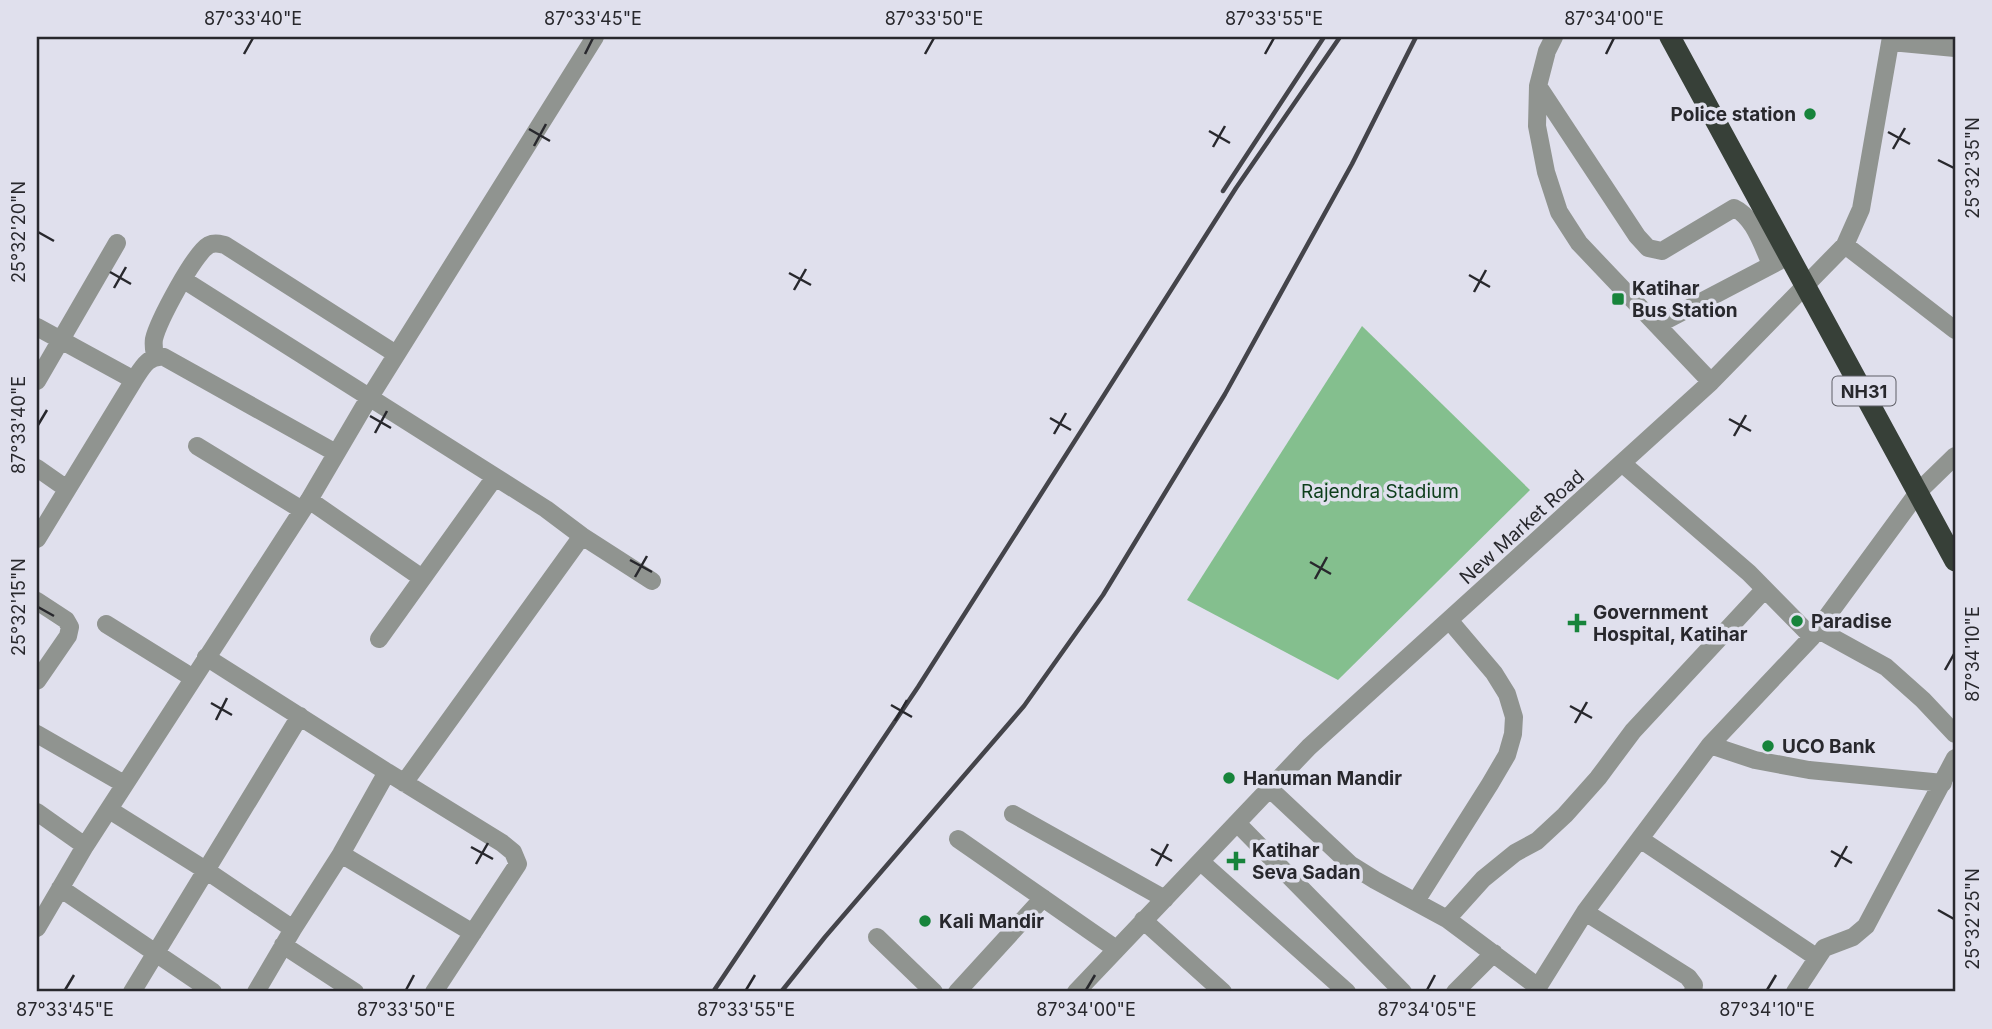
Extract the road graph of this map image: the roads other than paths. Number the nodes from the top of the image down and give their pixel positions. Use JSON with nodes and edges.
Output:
{"nodes":[{"id":1,"x":595,"y":37,"type":"edge"},
{"id":2,"x":1554,"y":37,"type":"edge"},
{"id":3,"x":1670,"y":37,"type":"edge"},
{"id":4,"x":1891,"y":39,"type":"edge"},
{"id":5,"x":1955,"y":48,"type":"edge"},
{"id":6,"x":1538,"y":86,"type":"junction"},
{"id":7,"x":117,"y":243,"type":"dead end"},
{"id":8,"x":1844,"y":245,"type":"junction"},
{"id":9,"x":1780,"y":260,"type":"junction"},
{"id":10,"x":184,"y":280,"type":"junction"},
{"id":11,"x":1806,"y":284,"type":"junction"},
{"id":12,"x":1657,"y":325,"type":"junction"},
{"id":13,"x":37,"y":327,"type":"edge"},
{"id":14,"x":1955,"y":330,"type":"edge"},
{"id":15,"x":61,"y":342,"type":"junction"},
{"id":16,"x":396,"y":354,"type":"junction"},
{"id":17,"x":155,"y":356,"type":"junction"},
{"id":18,"x":134,"y":380,"type":"junction"},
{"id":19,"x":37,"y":381,"type":"edge"},
{"id":20,"x":1711,"y":382,"type":"junction"},
{"id":21,"x":370,"y":396,"type":"junction"},
{"id":22,"x":197,"y":446,"type":"dead end"},
{"id":23,"x":336,"y":453,"type":"junction"},
{"id":24,"x":1955,"y":456,"type":"edge"},
{"id":25,"x":1623,"y":464,"type":"junction"},
{"id":26,"x":37,"y":468,"type":"edge"},
{"id":27,"x":495,"y":477,"type":"junction"},
{"id":28,"x":67,"y":489,"type":"junction"},
{"id":29,"x":1919,"y":491,"type":"junction"},
{"id":30,"x":305,"y":505,"type":"junction"},
{"id":31,"x":582,"y":536,"type":"junction"},
{"id":32,"x":37,"y":538,"type":"edge"},
{"id":33,"x":1955,"y":561,"type":"edge"},
{"id":34,"x":422,"y":578,"type":"junction"},
{"id":35,"x":652,"y":581,"type":"dead end"},
{"id":36,"x":1764,"y":590,"type":"junction"},
{"id":37,"x":37,"y":601,"type":"edge"},
{"id":38,"x":1449,"y":621,"type":"junction"},
{"id":39,"x":106,"y":624,"type":"dead end"},
{"id":40,"x":1814,"y":633,"type":"junction"},
{"id":41,"x":379,"y":639,"type":"dead end"},
{"id":42,"x":206,"y":657,"type":"junction"},
{"id":43,"x":192,"y":678,"type":"junction"},
{"id":44,"x":37,"y":681,"type":"edge"},
{"id":45,"x":300,"y":716,"type":"junction"},
{"id":46,"x":37,"y":734,"type":"edge"},
{"id":47,"x":1955,"y":734,"type":"edge"},
{"id":48,"x":1710,"y":745,"type":"junction"},
{"id":49,"x":1955,"y":758,"type":"edge"},
{"id":50,"x":387,"y":772,"type":"junction"},
{"id":51,"x":404,"y":783,"type":"junction"},
{"id":52,"x":1944,"y":783,"type":"junction"},
{"id":53,"x":124,"y":784,"type":"junction"},
{"id":54,"x":1270,"y":789,"type":"junction"},
{"id":55,"x":37,"y":812,"type":"edge"},
{"id":56,"x":116,"y":814,"type":"dead end"},
{"id":57,"x":1013,"y":814,"type":"dead end"},
{"id":58,"x":1237,"y":823,"type":"junction"},
{"id":59,"x":958,"y":839,"type":"dead end"},
{"id":60,"x":1640,"y":839,"type":"junction"},
{"id":61,"x":85,"y":846,"type":"junction"},
{"id":62,"x":341,"y":854,"type":"junction"},
{"id":63,"x":1201,"y":862,"type":"junction"},
{"id":64,"x":207,"y":871,"type":"junction"},
{"id":65,"x":60,"y":888,"type":"junction"},
{"id":66,"x":1043,"y":898,"type":"junction"},
{"id":67,"x":1165,"y":899,"type":"junction"},
{"id":68,"x":1416,"y":901,"type":"junction"},
{"id":69,"x":1585,"y":912,"type":"junction"},
{"id":70,"x":1447,"y":919,"type":"junction"},
{"id":71,"x":1143,"y":920,"type":"junction"},
{"id":72,"x":37,"y":928,"type":"edge"},
{"id":73,"x":293,"y":929,"type":"junction"},
{"id":74,"x":473,"y":933,"type":"junction"},
{"id":75,"x":877,"y":937,"type":"dead end"},
{"id":76,"x":283,"y":946,"type":"junction"},
{"id":77,"x":1116,"y":949,"type":"junction"},
{"id":78,"x":158,"y":953,"type":"junction"},
{"id":79,"x":1494,"y":953,"type":"junction"},
{"id":80,"x":1816,"y":957,"type":"junction"},
{"id":81,"x":202,"y":989,"type":"edge"},
{"id":82,"x":928,"y":990,"type":"edge"},
{"id":83,"x":1536,"y":990,"type":"edge"},
{"id":84,"x":132,"y":992,"type":"edge"},
{"id":85,"x":256,"y":992,"type":"edge"},
{"id":86,"x":355,"y":992,"type":"edge"},
{"id":87,"x":434,"y":992,"type":"edge"},
{"id":88,"x":957,"y":992,"type":"edge"},
{"id":89,"x":1076,"y":992,"type":"edge"},
{"id":90,"x":1223,"y":992,"type":"edge"},
{"id":91,"x":1347,"y":992,"type":"edge"},
{"id":92,"x":1403,"y":992,"type":"edge"},
{"id":93,"x":1455,"y":992,"type":"edge"},
{"id":94,"x":1693,"y":992,"type":"edge"},
{"id":95,"x":1795,"y":992,"type":"edge"}],
"edges":[{"from":1,"to":16,"type":"street"},
{"from":2,"to":6,"type":"street"},
{"from":3,"to":9,"type":"highway","number":"NH31"},
{"from":4,"to":5,"type":"street"},
{"from":4,"to":8,"type":"street","name":"New Market Road"},
{"from":6,"to":9,"type":"street"},
{"from":6,"to":12,"type":"street"},
{"from":7,"to":15,"type":"street"},
{"from":8,"to":11,"type":"street","name":"New Market Road"},
{"from":8,"to":14,"type":"street"},
{"from":9,"to":11,"type":"highway","number":"NH31"},
{"from":9,"to":12,"type":"street"},
{"from":10,"to":16,"type":"street"},
{"from":10,"to":17,"type":"street"},
{"from":10,"to":21,"type":"street"},
{"from":11,"to":20,"type":"street","name":"New Market Road"},
{"from":11,"to":29,"type":"highway","number":"NH31"},
{"from":12,"to":20,"type":"street"},
{"from":13,"to":15,"type":"street"},
{"from":15,"to":18,"type":"street"},
{"from":15,"to":19,"type":"street"},
{"from":16,"to":21,"type":"street"},
{"from":17,"to":18,"type":"street"},
{"from":17,"to":23,"type":"street"},
{"from":18,"to":28,"type":"street"},
{"from":20,"to":25,"type":"street","name":"New Market Road"},
{"from":21,"to":23,"type":"street"},
{"from":21,"to":27,"type":"street"},
{"from":22,"to":30,"type":"street"},
{"from":23,"to":30,"type":"street"},
{"from":24,"to":29,"type":"street"},
{"from":25,"to":36,"type":"street"},
{"from":25,"to":38,"type":"street","name":"New Market Road"},
{"from":26,"to":28,"type":"street"},
{"from":27,"to":31,"type":"street"},
{"from":27,"to":34,"type":"street"},
{"from":28,"to":32,"type":"street"},
{"from":29,"to":33,"type":"highway","number":"NH31"},
{"from":29,"to":40,"type":"street"},
{"from":30,"to":34,"type":"street"},
{"from":30,"to":42,"type":"street"},
{"from":31,"to":35,"type":"street"},
{"from":31,"to":51,"type":"street"},
{"from":34,"to":41,"type":"street"},
{"from":36,"to":40,"type":"street"},
{"from":36,"to":70,"type":"street"},
{"from":37,"to":44,"type":"street"},
{"from":38,"to":54,"type":"street","name":"New Market Road"},
{"from":38,"to":68,"type":"street"},
{"from":39,"to":43,"type":"street"},
{"from":40,"to":47,"type":"street"},
{"from":40,"to":48,"type":"street"},
{"from":42,"to":43,"type":"street"},
{"from":42,"to":45,"type":"street"},
{"from":43,"to":53,"type":"street"},
{"from":45,"to":50,"type":"street"},
{"from":45,"to":64,"type":"street"},
{"from":46,"to":53,"type":"street"},
{"from":48,"to":52,"type":"street"},
{"from":48,"to":60,"type":"street"},
{"from":49,"to":52,"type":"street"},
{"from":50,"to":51,"type":"street"},
{"from":50,"to":62,"type":"street"},
{"from":51,"to":74,"type":"street"},
{"from":52,"to":80,"type":"street"},
{"from":53,"to":61,"type":"street"},
{"from":54,"to":58,"type":"street","name":"New Market Road"},
{"from":54,"to":68,"type":"street"},
{"from":55,"to":61,"type":"street"},
{"from":56,"to":64,"type":"street"},
{"from":57,"to":67,"type":"street"},
{"from":58,"to":63,"type":"street","name":"New Market Road"},
{"from":58,"to":92,"type":"street"},
{"from":59,"to":66,"type":"street"},
{"from":60,"to":69,"type":"street"},
{"from":60,"to":80,"type":"street"},
{"from":61,"to":65,"type":"street"},
{"from":62,"to":73,"type":"street"},
{"from":62,"to":74,"type":"street"},
{"from":63,"to":67,"type":"street","name":"New Market Road"},
{"from":63,"to":91,"type":"street"},
{"from":64,"to":73,"type":"street"},
{"from":64,"to":78,"type":"street"},
{"from":65,"to":72,"type":"street"},
{"from":65,"to":78,"type":"street"},
{"from":66,"to":77,"type":"street"},
{"from":66,"to":88,"type":"street"},
{"from":67,"to":71,"type":"street","name":"New Market Road"},
{"from":68,"to":70,"type":"street"},
{"from":69,"to":83,"type":"street"},
{"from":69,"to":94,"type":"street"},
{"from":70,"to":79,"type":"street"},
{"from":71,"to":77,"type":"street","name":"New Market Road"},
{"from":71,"to":90,"type":"street"},
{"from":73,"to":76,"type":"street"},
{"from":74,"to":87,"type":"street"},
{"from":75,"to":82,"type":"street"},
{"from":76,"to":85,"type":"street"},
{"from":76,"to":86,"type":"street"},
{"from":77,"to":89,"type":"street","name":"New Market Road"},
{"from":78,"to":81,"type":"street"},
{"from":78,"to":84,"type":"street"},
{"from":79,"to":83,"type":"street"},
{"from":79,"to":93,"type":"street"},
{"from":80,"to":95,"type":"street"}]}
